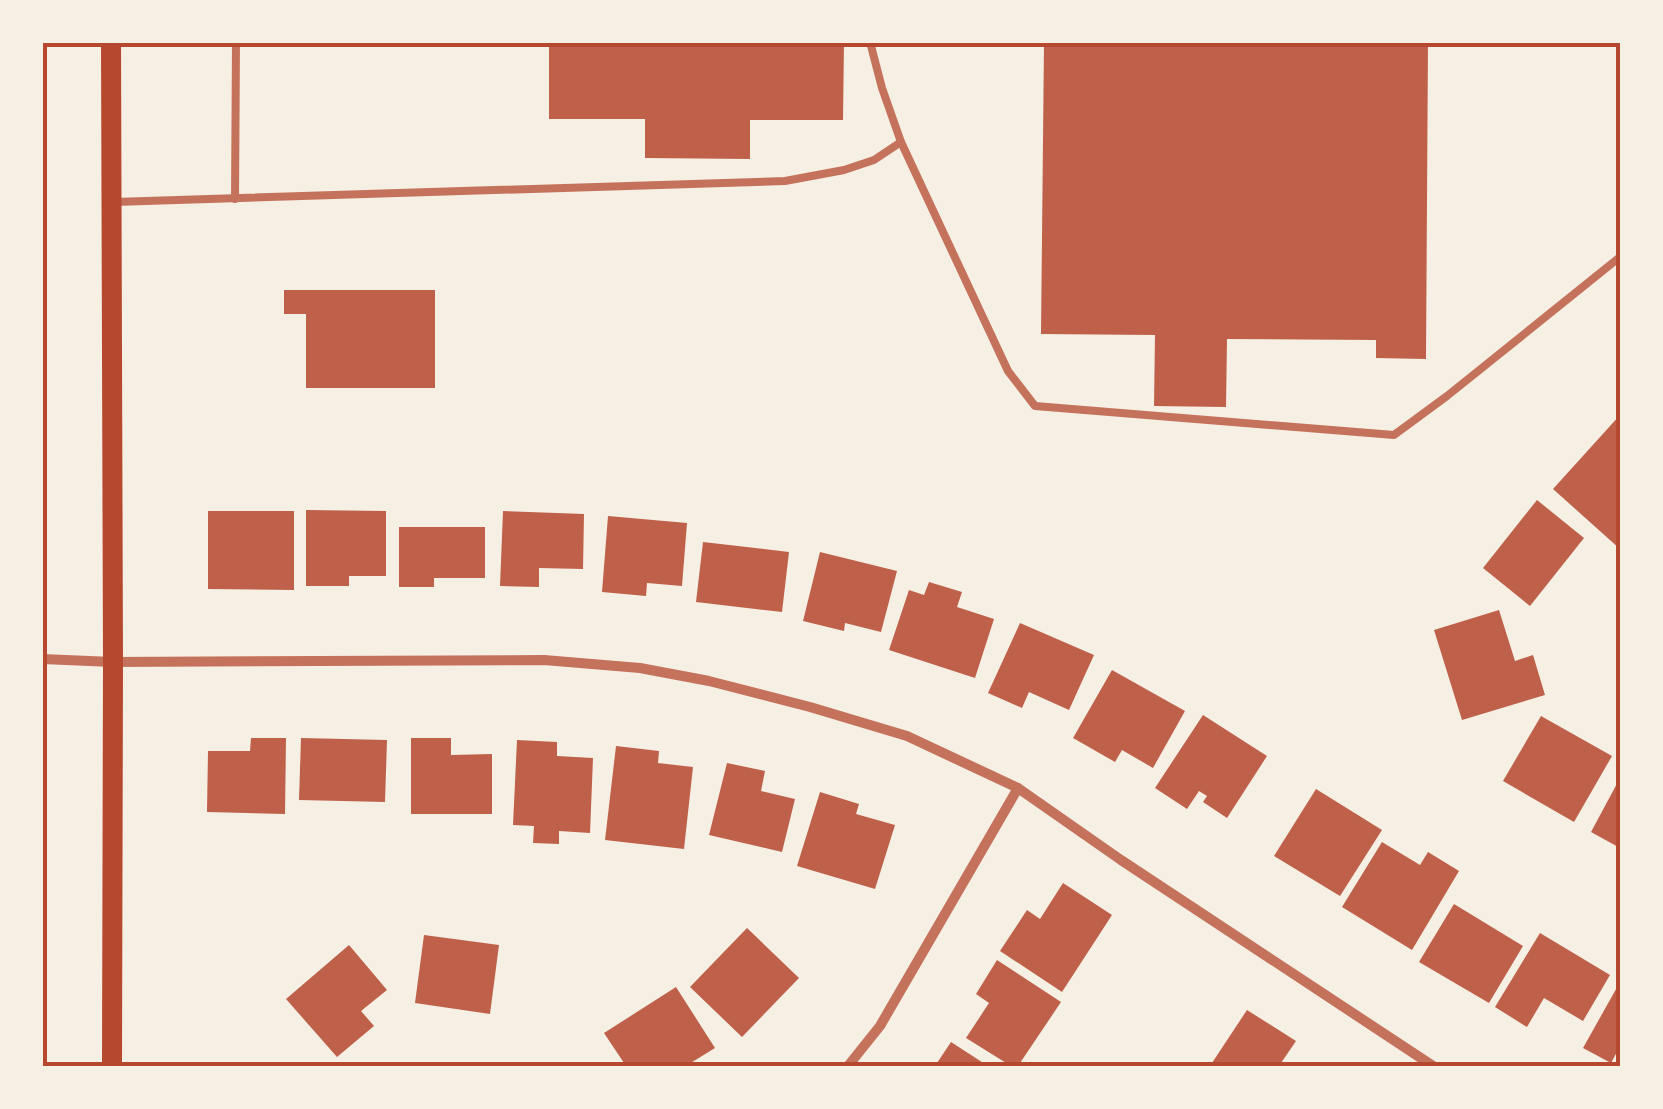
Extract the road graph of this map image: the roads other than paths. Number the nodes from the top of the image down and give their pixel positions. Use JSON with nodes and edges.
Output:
{"nodes":[{"id":1,"x":111,"y":42,"type":"edge"},
{"id":2,"x":236,"y":42,"type":"edge"},
{"id":3,"x":870,"y":42,"type":"edge"},
{"id":4,"x":902,"y":142,"type":"junction"},
{"id":5,"x":236,"y":199,"type":"junction"},
{"id":6,"x":112,"y":202,"type":"junction"},
{"id":7,"x":1620,"y":257,"type":"edge"},
{"id":8,"x":42,"y":659,"type":"edge"},
{"id":9,"x":113,"y":662,"type":"junction"},
{"id":10,"x":1018,"y":788,"type":"junction"},
{"id":11,"x":1419,"y":1063,"type":"edge"},
{"id":12,"x":112,"y":1066,"type":"edge"},
{"id":13,"x":848,"y":1066,"type":"edge"},
{"id":14,"x":1433,"y":1066,"type":"edge"}],
"edges":[{"from":1,"to":6,"type":"main road"},
{"from":2,"to":5,"type":"lane"},
{"from":3,"to":4,"type":"lane"},
{"from":4,"to":5,"type":"lane"},
{"from":4,"to":7,"type":"lane"},
{"from":5,"to":6,"type":"lane"},
{"from":6,"to":9,"type":"main road"},
{"from":8,"to":9,"type":"street"},
{"from":9,"to":10,"type":"street"},
{"from":9,"to":12,"type":"main road"},
{"from":10,"to":11,"type":"street"},
{"from":10,"to":13,"type":"street"},
{"from":11,"to":14,"type":"street"}]}
